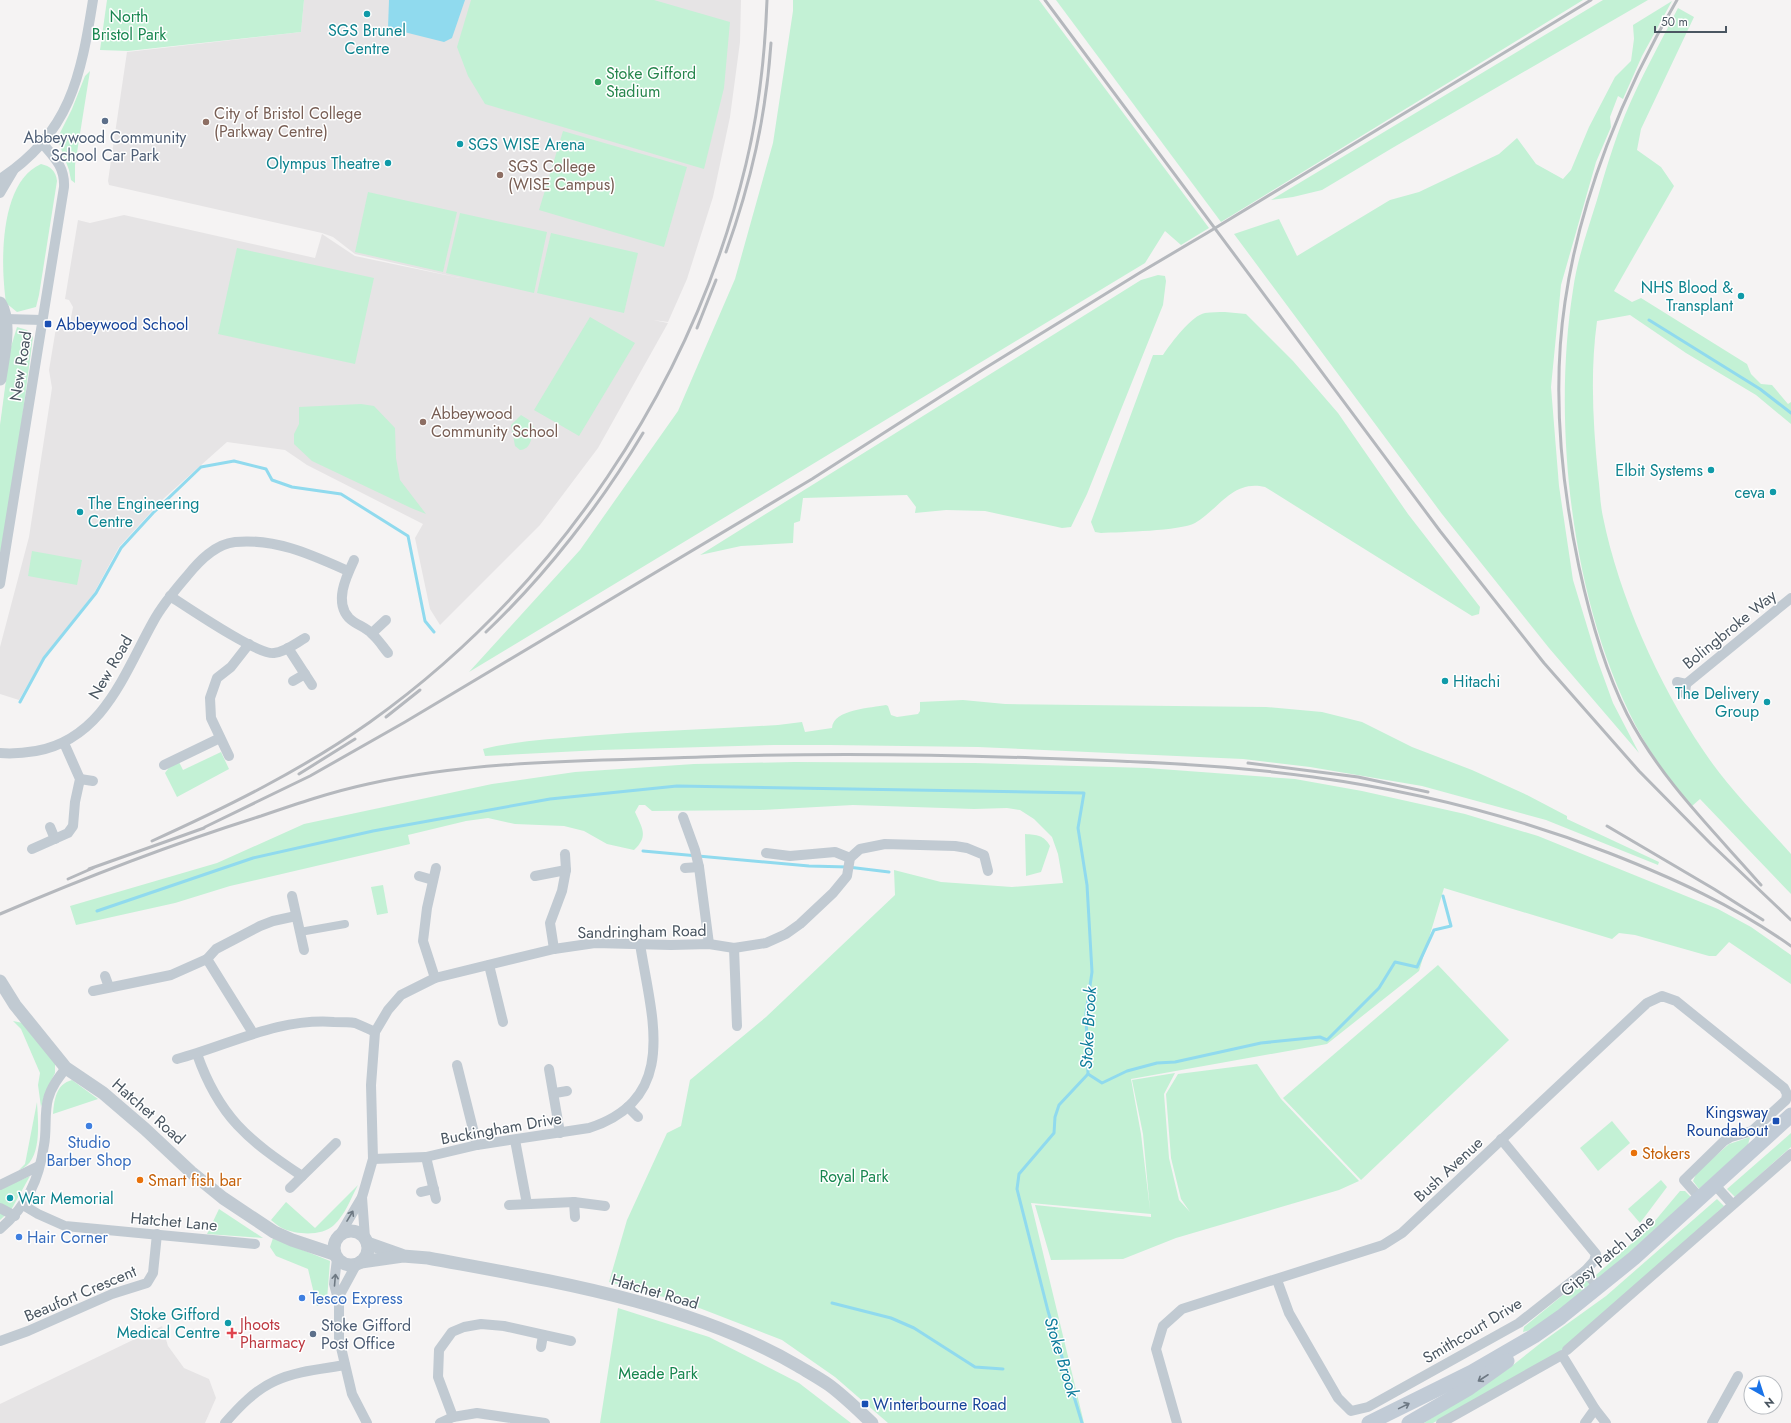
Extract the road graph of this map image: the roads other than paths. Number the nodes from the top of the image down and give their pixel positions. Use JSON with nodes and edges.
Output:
{"nodes":[{"id":1,"x":93,"y":0,"type":"edge"},
{"id":2,"x":42,"y":143,"type":"junction"},
{"id":3,"x":14,"y":170,"type":"junction"},
{"id":4,"x":0,"y":178,"type":"edge"},
{"id":5,"x":0,"y":193,"type":"edge"},
{"id":6,"x":0,"y":303,"type":"edge"},
{"id":7,"x":6,"y":319,"type":"junction"},
{"id":8,"x":42,"y":320,"type":"junction"},
{"id":9,"x":2,"y":339,"type":"edge"},
{"id":10,"x":0,"y":379,"type":"edge"},
{"id":11,"x":354,"y":560,"type":"dead end"},
{"id":12,"x":348,"y":571,"type":"junction"},
{"id":13,"x":0,"y":584,"type":"edge"},
{"id":14,"x":170,"y":596,"type":"junction"},
{"id":15,"x":1791,"y":598,"type":"edge"},
{"id":16,"x":386,"y":620,"type":"dead end"},
{"id":17,"x":372,"y":633,"type":"junction"},
{"id":18,"x":305,"y":638,"type":"dead end"},
{"id":19,"x":249,"y":644,"type":"junction"},
{"id":20,"x":288,"y":648,"type":"junction"},
{"id":21,"x":388,"y":653,"type":"dead end"},
{"id":22,"x":305,"y":674,"type":"junction"},
{"id":23,"x":293,"y":681,"type":"dead end"},
{"id":24,"x":312,"y":685,"type":"dead end"},
{"id":25,"x":1683,"y":686,"type":"dead end"},
{"id":26,"x":220,"y":738,"type":"junction"},
{"id":27,"x":64,"y":743,"type":"junction"},
{"id":28,"x":0,"y":753,"type":"edge"},
{"id":29,"x":229,"y":756,"type":"dead end"},
{"id":30,"x":168,"y":759,"type":"dead end"},
{"id":31,"x":80,"y":779,"type":"junction"},
{"id":32,"x":92,"y":781,"type":"dead end"},
{"id":33,"x":683,"y":817,"type":"dead end"},
{"id":34,"x":50,"y":827,"type":"dead end"},
{"id":35,"x":54,"y":839,"type":"junction"},
{"id":36,"x":32,"y":849,"type":"dead end"},
{"id":37,"x":766,"y":853,"type":"dead end"},
{"id":38,"x":564,"y":854,"type":"dead end"},
{"id":39,"x":850,"y":858,"type":"junction"},
{"id":40,"x":699,"y":867,"type":"junction"},
{"id":41,"x":436,"y":868,"type":"dead end"},
{"id":42,"x":686,"y":868,"type":"dead end"},
{"id":43,"x":566,"y":870,"type":"junction"},
{"id":44,"x":988,"y":871,"type":"dead end"},
{"id":45,"x":419,"y":876,"type":"dead end"},
{"id":46,"x":535,"y":876,"type":"dead end"},
{"id":47,"x":433,"y":880,"type":"junction"},
{"id":48,"x":292,"y":896,"type":"dead end"},
{"id":49,"x":296,"y":916,"type":"junction"},
{"id":50,"x":346,"y":924,"type":"dead end"},
{"id":51,"x":300,"y":932,"type":"junction"},
{"id":52,"x":640,"y":944,"type":"junction"},
{"id":53,"x":709,"y":944,"type":"junction"},
{"id":54,"x":734,"y":948,"type":"junction"},
{"id":55,"x":554,"y":949,"type":"junction"},
{"id":56,"x":304,"y":950,"type":"dead end"},
{"id":57,"x":207,"y":959,"type":"junction"},
{"id":58,"x":489,"y":965,"type":"junction"},
{"id":59,"x":105,"y":976,"type":"dead end"},
{"id":60,"x":435,"y":978,"type":"junction"},
{"id":61,"x":0,"y":981,"type":"edge"},
{"id":62,"x":109,"y":987,"type":"junction"},
{"id":63,"x":93,"y":990,"type":"dead end"},
{"id":64,"x":503,"y":1022,"type":"dead end"},
{"id":65,"x":737,"y":1026,"type":"dead end"},
{"id":66,"x":375,"y":1032,"type":"junction"},
{"id":67,"x":253,"y":1033,"type":"junction"},
{"id":68,"x":197,"y":1054,"type":"junction"},
{"id":69,"x":177,"y":1059,"type":"dead end"},
{"id":70,"x":457,"y":1065,"type":"dead end"},
{"id":71,"x":66,"y":1068,"type":"junction"},
{"id":72,"x":549,"y":1069,"type":"dead end"},
{"id":73,"x":567,"y":1091,"type":"dead end"},
{"id":74,"x":554,"y":1093,"type":"junction"},
{"id":75,"x":628,"y":1106,"type":"junction"},
{"id":76,"x":1791,"y":1115,"type":"edge"},
{"id":77,"x":638,"y":1117,"type":"dead end"},
{"id":78,"x":560,"y":1133,"type":"junction"},
{"id":79,"x":1501,"y":1139,"type":"junction"},
{"id":80,"x":515,"y":1140,"type":"junction"},
{"id":81,"x":336,"y":1143,"type":"dead end"},
{"id":82,"x":477,"y":1145,"type":"junction"},
{"id":83,"x":1791,"y":1154,"type":"edge"},
{"id":84,"x":426,"y":1156,"type":"junction"},
{"id":85,"x":373,"y":1159,"type":"junction"},
{"id":86,"x":39,"y":1166,"type":"junction"},
{"id":87,"x":302,"y":1176,"type":"junction"},
{"id":88,"x":1715,"y":1184,"type":"junction"},
{"id":89,"x":0,"y":1185,"type":"edge"},
{"id":90,"x":290,"y":1188,"type":"dead end"},
{"id":91,"x":421,"y":1192,"type":"dead end"},
{"id":92,"x":362,"y":1197,"type":"junction"},
{"id":93,"x":1700,"y":1198,"type":"junction"},
{"id":94,"x":574,"y":1202,"type":"junction"},
{"id":95,"x":527,"y":1204,"type":"junction"},
{"id":96,"x":1732,"y":1204,"type":"junction"},
{"id":97,"x":23,"y":1205,"type":"junction"},
{"id":98,"x":509,"y":1205,"type":"dead end"},
{"id":99,"x":606,"y":1206,"type":"dead end"},
{"id":100,"x":0,"y":1208,"type":"edge"},
{"id":101,"x":15,"y":1216,"type":"junction"},
{"id":102,"x":575,"y":1217,"type":"dead end"},
{"id":103,"x":0,"y":1229,"type":"edge"},
{"id":104,"x":157,"y":1234,"type":"junction"},
{"id":105,"x":337,"y":1238,"type":"junction"},
{"id":106,"x":366,"y":1240,"type":"junction"},
{"id":107,"x":298,"y":1241,"type":"junction"},
{"id":108,"x":255,"y":1244,"type":"dead end"},
{"id":109,"x":336,"y":1256,"type":"junction"},
{"id":110,"x":403,"y":1256,"type":"junction"},
{"id":111,"x":358,"y":1264,"type":"junction"},
{"id":112,"x":1585,"y":1271,"type":"junction"},
{"id":113,"x":1277,"y":1280,"type":"junction"},
{"id":114,"x":1598,"y":1288,"type":"junction"},
{"id":115,"x":337,"y":1300,"type":"junction"},
{"id":116,"x":542,"y":1335,"type":"junction"},
{"id":117,"x":1534,"y":1336,"type":"junction"},
{"id":118,"x":0,"y":1341,"type":"edge"},
{"id":119,"x":571,"y":1341,"type":"dead end"},
{"id":120,"x":541,"y":1347,"type":"dead end"},
{"id":121,"x":1564,"y":1353,"type":"junction"},
{"id":122,"x":345,"y":1365,"type":"junction"},
{"id":123,"x":1738,"y":1376,"type":"dead end"},
{"id":124,"x":1595,"y":1409,"type":"junction"},
{"id":125,"x":453,"y":1417,"type":"junction"},
{"id":126,"x":225,"y":1423,"type":"edge"},
{"id":127,"x":367,"y":1423,"type":"edge"},
{"id":128,"x":440,"y":1423,"type":"edge"},
{"id":129,"x":545,"y":1423,"type":"edge"},
{"id":130,"x":872,"y":1423,"type":"edge"},
{"id":131,"x":1177,"y":1423,"type":"edge"},
{"id":132,"x":1369,"y":1423,"type":"edge"},
{"id":133,"x":1410,"y":1423,"type":"edge"},
{"id":134,"x":1441,"y":1423,"type":"edge"},
{"id":135,"x":1585,"y":1423,"type":"edge"},
{"id":136,"x":1606,"y":1423,"type":"edge"},
{"id":137,"x":1712,"y":1423,"type":"edge"}],
"edges":[{"from":1,"to":2,"type":"street"},
{"from":2,"to":3,"type":"street"},
{"from":2,"to":8,"type":"street","name":"New Road"},
{"from":3,"to":4,"type":"street"},
{"from":3,"to":5,"type":"street"},
{"from":6,"to":7,"type":"street"},
{"from":7,"to":8,"type":"street","name":"New Road"},
{"from":7,"to":9,"type":"street"},
{"from":8,"to":13,"type":"street","name":"New Road"},
{"from":9,"to":10,"type":"street"},
{"from":11,"to":12,"type":"street"},
{"from":12,"to":14,"type":"street","name":"New Road"},
{"from":12,"to":17,"type":"street"},
{"from":14,"to":19,"type":"street"},
{"from":14,"to":27,"type":"street","name":"New Road"},
{"from":15,"to":25,"type":"street","name":"Bolingbroke Way"},
{"from":16,"to":17,"type":"street"},
{"from":17,"to":21,"type":"street"},
{"from":18,"to":20,"type":"street"},
{"from":19,"to":20,"type":"street"},
{"from":19,"to":26,"type":"street"},
{"from":20,"to":22,"type":"street"},
{"from":22,"to":23,"type":"street"},
{"from":22,"to":24,"type":"street"},
{"from":26,"to":29,"type":"street"},
{"from":26,"to":30,"type":"street"},
{"from":27,"to":28,"type":"street","name":"New Road"},
{"from":27,"to":31,"type":"street"},
{"from":31,"to":32,"type":"street"},
{"from":31,"to":35,"type":"street"},
{"from":33,"to":40,"type":"street"},
{"from":34,"to":35,"type":"street"},
{"from":35,"to":36,"type":"street"},
{"from":37,"to":39,"type":"street"},
{"from":38,"to":43,"type":"street"},
{"from":39,"to":44,"type":"street"},
{"from":39,"to":54,"type":"street","name":"Sandringham Road"},
{"from":40,"to":42,"type":"street"},
{"from":40,"to":53,"type":"street"},
{"from":41,"to":47,"type":"street"},
{"from":43,"to":46,"type":"street"},
{"from":43,"to":55,"type":"street"},
{"from":45,"to":47,"type":"street"},
{"from":47,"to":60,"type":"street"},
{"from":48,"to":49,"type":"street"},
{"from":49,"to":51,"type":"street"},
{"from":49,"to":57,"type":"street"},
{"from":50,"to":51,"type":"street"},
{"from":51,"to":56,"type":"street"},
{"from":52,"to":53,"type":"street","name":"Sandringham Road"},
{"from":52,"to":55,"type":"street","name":"Sandringham Road"},
{"from":52,"to":75,"type":"street","name":"Buckingham Drive"},
{"from":53,"to":54,"type":"street","name":"Sandringham Road"},
{"from":54,"to":65,"type":"street"},
{"from":55,"to":58,"type":"street","name":"Sandringham Road"},
{"from":57,"to":62,"type":"street"},
{"from":57,"to":67,"type":"street"},
{"from":58,"to":60,"type":"street","name":"Sandringham Road"},
{"from":58,"to":64,"type":"street"},
{"from":59,"to":62,"type":"street"},
{"from":60,"to":66,"type":"street","name":"Sandringham Road"},
{"from":61,"to":71,"type":"street","name":"Hatchet Road"},
{"from":62,"to":63,"type":"street"},
{"from":66,"to":67,"type":"street"},
{"from":66,"to":85,"type":"street","name":"Sandringham Road"},
{"from":67,"to":68,"type":"street"},
{"from":68,"to":69,"type":"street"},
{"from":68,"to":87,"type":"street"},
{"from":70,"to":82,"type":"street"},
{"from":71,"to":86,"type":"street"},
{"from":71,"to":107,"type":"street","name":"Hatchet Road"},
{"from":72,"to":74,"type":"street"},
{"from":73,"to":74,"type":"street"},
{"from":74,"to":78,"type":"street"},
{"from":75,"to":77,"type":"street"},
{"from":75,"to":78,"type":"street","name":"Buckingham Drive"},
{"from":76,"to":88,"type":"main road","name":"Gipsy Patch Lane"},
{"from":78,"to":80,"type":"street","name":"Buckingham Drive"},
{"from":79,"to":93,"type":"street","name":"Bush Avenue"},
{"from":79,"to":112,"type":"street","name":"Smithcourt Drive"},
{"from":79,"to":113,"type":"street","name":"Bush Avenue"},
{"from":80,"to":82,"type":"street","name":"Buckingham Drive"},
{"from":80,"to":95,"type":"street"},
{"from":81,"to":87,"type":"street"},
{"from":82,"to":84,"type":"street","name":"Buckingham Drive"},
{"from":83,"to":96,"type":"street"},
{"from":84,"to":85,"type":"street","name":"Buckingham Drive"},
{"from":84,"to":91,"type":"street"},
{"from":85,"to":92,"type":"street","name":"Sandringham Road"},
{"from":86,"to":89,"type":"street"},
{"from":86,"to":97,"type":"street"},
{"from":87,"to":90,"type":"street"},
{"from":88,"to":93,"type":"main road","name":"Gipsy Patch Lane"},
{"from":88,"to":96,"type":"street"},
{"from":105,"to":92,"type":"street","name":"Sandringham Road","one_way":true},
{"from":92,"to":106,"type":"street","name":"Sandringham Road"},
{"from":93,"to":114,"type":"main road","name":"Gipsy Patch Lane"},
{"from":94,"to":95,"type":"street"},
{"from":94,"to":99,"type":"street"},
{"from":94,"to":102,"type":"street"},
{"from":95,"to":98,"type":"street"},
{"from":96,"to":121,"type":"street"},
{"from":97,"to":101,"type":"street"},
{"from":97,"to":104,"type":"street","name":"Hatchet Lane"},
{"from":100,"to":101,"type":"street"},
{"from":101,"to":103,"type":"street"},
{"from":104,"to":108,"type":"street","name":"Hatchet Lane"},
{"from":104,"to":118,"type":"street","name":"Beaufort Crescent"},
{"from":105,"to":106,"type":"street"},
{"from":105,"to":107,"type":"street","name":"Hatchet Road"},
{"from":105,"to":109,"type":"street"},
{"from":106,"to":110,"type":"street","name":"Hatchet Road"},
{"from":106,"to":111,"type":"street"},
{"from":107,"to":109,"type":"street","name":"Hatchet Road"},
{"from":109,"to":111,"type":"street"},
{"from":115,"to":109,"type":"street","one_way":true},
{"from":110,"to":111,"type":"street","name":"Hatchet Road"},
{"from":110,"to":130,"type":"street","name":"Hatchet Road"},
{"from":111,"to":115,"type":"street"},
{"from":112,"to":113,"type":"street","name":"Smithcourt Drive"},
{"from":112,"to":114,"type":"street"},
{"from":113,"to":131,"type":"street","name":"Bush Avenue"},
{"from":114,"to":117,"type":"main road","name":"Gipsy Patch Lane"},
{"from":115,"to":122,"type":"street"},
{"from":116,"to":119,"type":"street"},
{"from":116,"to":120,"type":"street"},
{"from":116,"to":125,"type":"street"},
{"from":132,"to":117,"type":"main road","name":"Gipsy Patch Lane","one_way":true},
{"from":117,"to":133,"type":"main road","name":"Gipsy Patch Lane","one_way":true},
{"from":121,"to":124,"type":"street"},
{"from":121,"to":134,"type":"street"},
{"from":122,"to":126,"type":"street"},
{"from":122,"to":127,"type":"street"},
{"from":123,"to":137,"type":"street"},
{"from":124,"to":135,"type":"street"},
{"from":124,"to":136,"type":"street"},
{"from":125,"to":128,"type":"street"},
{"from":125,"to":129,"type":"street"}]}
